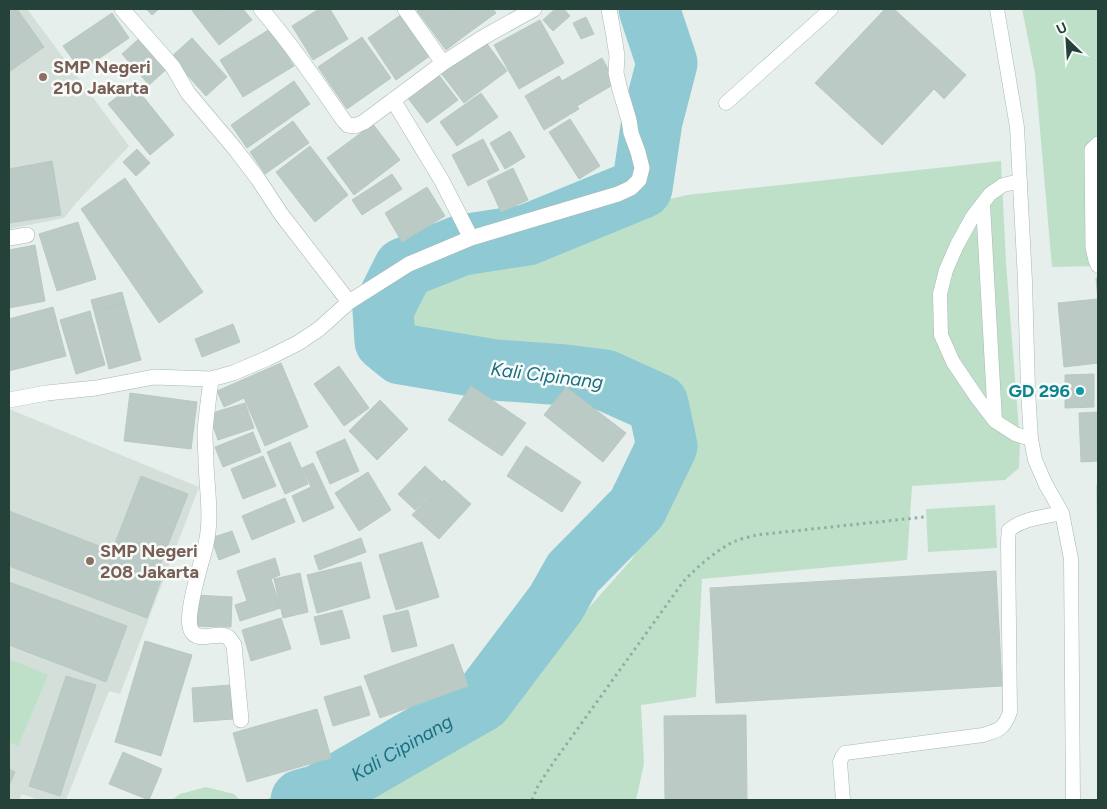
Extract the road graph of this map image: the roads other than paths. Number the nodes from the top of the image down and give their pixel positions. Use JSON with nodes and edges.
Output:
{"nodes":[{"id":1,"x":122,"y":9,"type":"edge"},
{"id":2,"x":261,"y":9,"type":"edge"},
{"id":3,"x":405,"y":9,"type":"edge"},
{"id":4,"x":534,"y":9,"type":"edge"},
{"id":5,"x":609,"y":9,"type":"edge"},
{"id":6,"x":832,"y":9,"type":"edge"},
{"id":7,"x":996,"y":9,"type":"edge"},
{"id":8,"x":443,"y":63,"type":"junction"},
{"id":9,"x":393,"y":100,"type":"junction"},
{"id":10,"x":726,"y":103,"type":"dead end"},
{"id":11,"x":1098,"y":144,"type":"edge"},
{"id":12,"x":1020,"y":181,"type":"junction"},
{"id":13,"x":983,"y":204,"type":"junction"},
{"id":14,"x":27,"y":235,"type":"dead end"},
{"id":15,"x":9,"y":238,"type":"edge"},
{"id":16,"x":471,"y":238,"type":"junction"},
{"id":17,"x":1098,"y":265,"type":"edge"},
{"id":18,"x":349,"y":302,"type":"junction"},
{"id":19,"x":211,"y":379,"type":"junction"},
{"id":20,"x":9,"y":400,"type":"edge"},
{"id":21,"x":996,"y":421,"type":"junction"},
{"id":22,"x":1031,"y":439,"type":"junction"},
{"id":23,"x":1062,"y":513,"type":"junction"},
{"id":24,"x":241,"y":720,"type":"dead end"},
{"id":25,"x":843,"y":800,"type":"edge"},
{"id":26,"x":1074,"y":800,"type":"edge"}],
"edges":[{"from":1,"to":18,"type":"street"},
{"from":2,"to":9,"type":"street"},
{"from":3,"to":8,"type":"street"},
{"from":4,"to":8,"type":"street"},
{"from":5,"to":16,"type":"street"},
{"from":6,"to":10,"type":"lane"},
{"from":7,"to":12,"type":"lane"},
{"from":8,"to":9,"type":"street"},
{"from":9,"to":16,"type":"street"},
{"from":11,"to":17,"type":"street"},
{"from":12,"to":13,"type":"lane"},
{"from":12,"to":22,"type":"lane"},
{"from":13,"to":21,"type":"lane"},
{"from":13,"to":21,"type":"lane"},
{"from":14,"to":15,"type":"street"},
{"from":16,"to":18,"type":"street"},
{"from":18,"to":19,"type":"street"},
{"from":19,"to":20,"type":"street"},
{"from":19,"to":24,"type":"street"},
{"from":21,"to":22,"type":"lane"},
{"from":22,"to":23,"type":"lane"},
{"from":23,"to":25,"type":"lane"},
{"from":23,"to":26,"type":"lane"}]}
